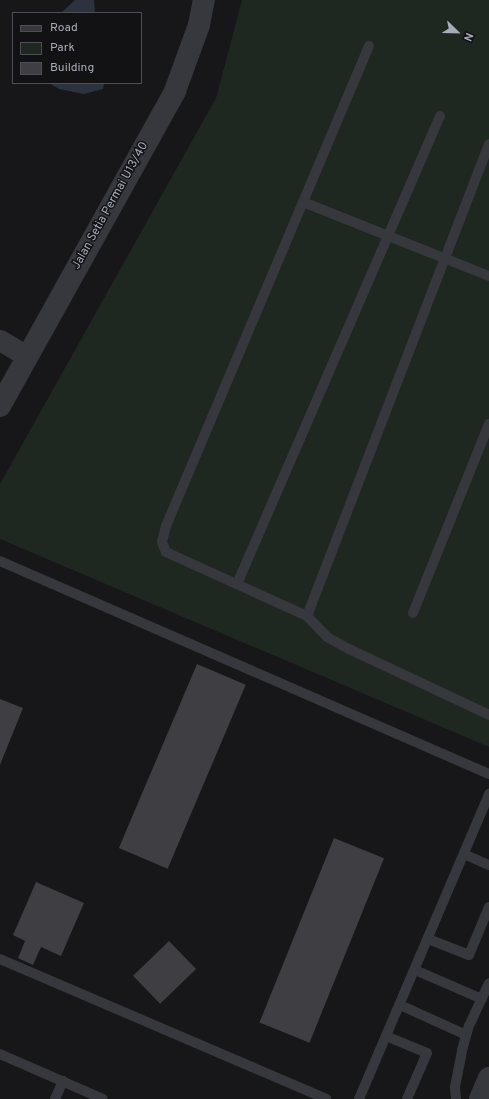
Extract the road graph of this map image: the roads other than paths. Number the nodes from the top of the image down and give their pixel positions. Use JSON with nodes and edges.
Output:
{"nodes":[{"id":1,"x":204,"y":0,"type":"edge"},
{"id":2,"x":369,"y":46,"type":"dead end"},
{"id":3,"x":440,"y":116,"type":"dead end"},
{"id":4,"x":489,"y":144,"type":"edge"},
{"id":5,"x":303,"y":202,"type":"junction"},
{"id":6,"x":388,"y":235,"type":"junction"},
{"id":7,"x":446,"y":257,"type":"junction"},
{"id":8,"x":489,"y":276,"type":"edge"},
{"id":9,"x":0,"y":340,"type":"edge"},
{"id":10,"x":27,"y":356,"type":"junction"},
{"id":11,"x":0,"y":406,"type":"edge"},
{"id":12,"x":489,"y":424,"type":"edge"},
{"id":13,"x":0,"y":561,"type":"edge"},
{"id":14,"x":237,"y":584,"type":"junction"},
{"id":15,"x":413,"y":613,"type":"dead end"},
{"id":16,"x":307,"y":616,"type":"junction"},
{"id":17,"x":489,"y":715,"type":"edge"},
{"id":18,"x":489,"y":774,"type":"edge"},
{"id":19,"x":489,"y":794,"type":"edge"},
{"id":20,"x":464,"y":854,"type":"junction"},
{"id":21,"x":489,"y":865,"type":"edge"},
{"id":22,"x":489,"y":907,"type":"edge"},
{"id":23,"x":428,"y":939,"type":"junction"},
{"id":24,"x":0,"y":959,"type":"edge"},
{"id":25,"x":414,"y":970,"type":"junction"},
{"id":26,"x":489,"y":983,"type":"edge"},
{"id":27,"x":482,"y":999,"type":"junction"},
{"id":28,"x":400,"y":1005,"type":"junction"},
{"id":29,"x":466,"y":1035,"type":"junction"},
{"id":30,"x":386,"y":1036,"type":"junction"},
{"id":31,"x":0,"y":1054,"type":"edge"},
{"id":32,"x":489,"y":1078,"type":"edge"},
{"id":33,"x":63,"y":1081,"type":"junction"},
{"id":34,"x":55,"y":1099,"type":"edge"},
{"id":35,"x":103,"y":1099,"type":"edge"},
{"id":36,"x":326,"y":1099,"type":"edge"},
{"id":37,"x":359,"y":1099,"type":"edge"},
{"id":38,"x":407,"y":1099,"type":"edge"},
{"id":39,"x":456,"y":1099,"type":"edge"},
{"id":40,"x":480,"y":1099,"type":"edge"}],
"edges":[{"from":1,"to":10,"type":"street","name":"Jalan Setia Permai U13/40"},
{"from":2,"to":5,"type":"lane"},
{"from":3,"to":6,"type":"lane"},
{"from":4,"to":7,"type":"lane"},
{"from":5,"to":6,"type":"lane"},
{"from":5,"to":14,"type":"lane"},
{"from":6,"to":7,"type":"lane"},
{"from":6,"to":14,"type":"lane"},
{"from":7,"to":8,"type":"lane"},
{"from":7,"to":16,"type":"lane"},
{"from":9,"to":10,"type":"street"},
{"from":10,"to":11,"type":"street","name":"Jalan Setia Permai U13/40"},
{"from":12,"to":15,"type":"lane"},
{"from":13,"to":18,"type":"lane"},
{"from":14,"to":16,"type":"lane"},
{"from":16,"to":17,"type":"lane"},
{"from":19,"to":20,"type":"lane"},
{"from":20,"to":21,"type":"lane"},
{"from":20,"to":23,"type":"lane"},
{"from":22,"to":23,"type":"lane"},
{"from":23,"to":25,"type":"lane"},
{"from":24,"to":36,"type":"lane"},
{"from":25,"to":27,"type":"lane"},
{"from":25,"to":28,"type":"lane"},
{"from":26,"to":27,"type":"lane"},
{"from":27,"to":29,"type":"lane"},
{"from":28,"to":29,"type":"lane"},
{"from":28,"to":30,"type":"lane"},
{"from":29,"to":39,"type":"lane"},
{"from":30,"to":37,"type":"lane"},
{"from":30,"to":38,"type":"lane"},
{"from":31,"to":33,"type":"lane"},
{"from":32,"to":40,"type":"street"},
{"from":33,"to":34,"type":"lane"},
{"from":33,"to":35,"type":"lane"}]}
